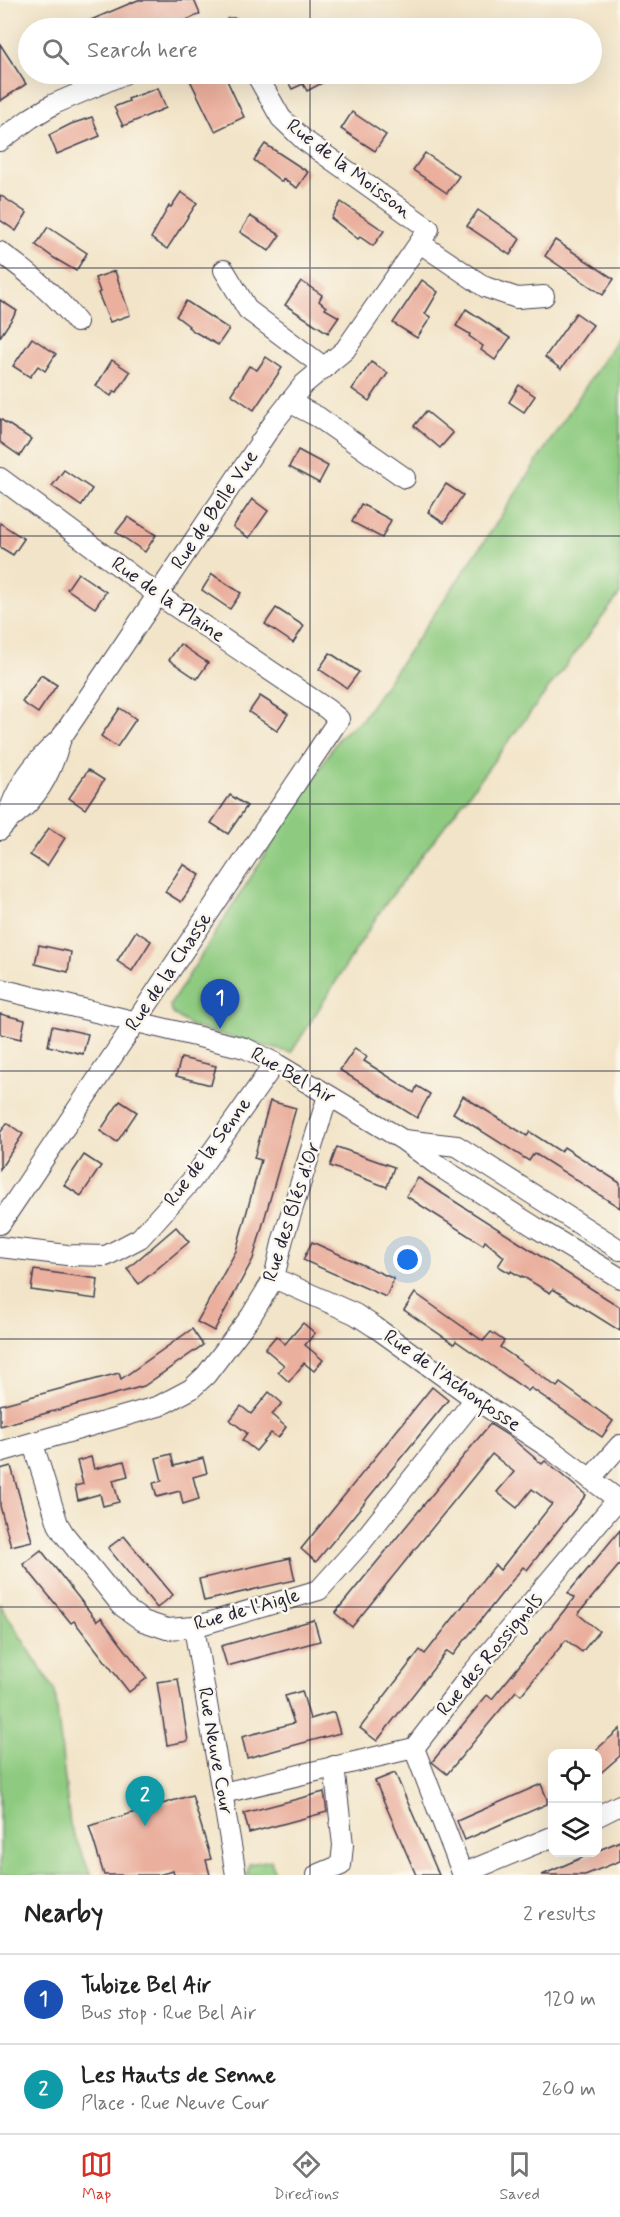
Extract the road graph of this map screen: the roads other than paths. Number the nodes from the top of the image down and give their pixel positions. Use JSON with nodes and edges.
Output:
{"nodes":[{"id":1,"x":101,"y":84,"type":"edge"},
{"id":2,"x":262,"y":84,"type":"edge"},
{"id":3,"x":0,"y":141,"type":"edge"},
{"id":4,"x":424,"y":236,"type":"junction"},
{"id":5,"x":0,"y":252,"type":"edge"},
{"id":6,"x":224,"y":270,"type":"dead end"},
{"id":7,"x":544,"y":296,"type":"dead end"},
{"id":8,"x":77,"y":322,"type":"dead end"},
{"id":9,"x":325,"y":368,"type":"junction"},
{"id":10,"x":289,"y":402,"type":"junction"},
{"id":11,"x":0,"y":478,"type":"edge"},
{"id":12,"x":405,"y":478,"type":"dead end"},
{"id":13,"x":159,"y":595,"type":"junction"},
{"id":14,"x":339,"y":719,"type":"joint"},
{"id":15,"x":2,"y":827,"type":"edge"},
{"id":16,"x":0,"y":989,"type":"edge"},
{"id":17,"x":136,"y":1022,"type":"junction"},
{"id":18,"x":274,"y":1063,"type":"junction"},
{"id":19,"x":328,"y":1096,"type":"junction"},
{"id":20,"x":404,"y":1140,"type":"junction"},
{"id":21,"x":0,"y":1224,"type":"edge"},
{"id":22,"x":0,"y":1247,"type":"edge"},
{"id":23,"x":620,"y":1250,"type":"edge"},
{"id":24,"x":274,"y":1278,"type":"junction"},
{"id":25,"x":620,"y":1278,"type":"edge"},
{"id":26,"x":475,"y":1399,"type":"junction"},
{"id":27,"x":33,"y":1444,"type":"junction"},
{"id":28,"x":620,"y":1445,"type":"edge"},
{"id":29,"x":0,"y":1452,"type":"edge"},
{"id":30,"x":590,"y":1479,"type":"junction"},
{"id":31,"x":619,"y":1500,"type":"edge"},
{"id":32,"x":194,"y":1627,"type":"junction"},
{"id":33,"x":414,"y":1748,"type":"junction"},
{"id":34,"x":334,"y":1766,"type":"junction"},
{"id":35,"x":223,"y":1793,"type":"junction"},
{"id":36,"x":620,"y":1805,"type":"edge"},
{"id":37,"x":602,"y":1814,"type":"edge"},
{"id":38,"x":548,"y":1839,"type":"edge"},
{"id":39,"x":236,"y":1875,"type":"edge"},
{"id":40,"x":317,"y":1875,"type":"edge"},
{"id":41,"x":463,"y":1875,"type":"edge"}],
"edges":[{"from":1,"to":3,"type":"street"},
{"from":2,"to":4,"type":"street","name":"Rue de la Moisson"},
{"from":4,"to":7,"type":"street","name":"Rue de la Moisson"},
{"from":4,"to":9,"type":"street","name":"Rue de Belle Vue"},
{"from":5,"to":8,"type":"street"},
{"from":6,"to":9,"type":"street"},
{"from":9,"to":10,"type":"street","name":"Rue de Belle Vue"},
{"from":10,"to":12,"type":"street"},
{"from":10,"to":13,"type":"street","name":"Rue de Belle Vue"},
{"from":11,"to":13,"type":"street","name":"Rue de la Plaine"},
{"from":13,"to":14,"type":"street","name":"Rue de la Plaine"},
{"from":13,"to":15,"type":"street","name":"Rue de Belle Vue"},
{"from":14,"to":17,"type":"street","name":"Rue de la Chasse"},
{"from":16,"to":17,"type":"street","name":"Rue Bel Air"},
{"from":17,"to":18,"type":"street","name":"Rue Bel Air"},
{"from":17,"to":21,"type":"street","name":"Rue de la Chasse"},
{"from":18,"to":19,"type":"street","name":"Rue Bel Air"},
{"from":18,"to":22,"type":"street","name":"Rue de la Senne"},
{"from":19,"to":20,"type":"street","name":"Rue Bel Air"},
{"from":19,"to":24,"type":"street","name":"Rue des Blés d'Or"},
{"from":20,"to":23,"type":"street","name":"Rue Bel Air"},
{"from":20,"to":25,"type":"street","name":"Rue Bel Air"},
{"from":24,"to":26,"type":"street","name":"Rue de l'Achonfosse"},
{"from":24,"to":27,"type":"street","name":"Rue des Blés d'Or"},
{"from":26,"to":30,"type":"street","name":"Rue de l'Achonfosse"},
{"from":26,"to":32,"type":"street","name":"Rue de l'Aigle"},
{"from":27,"to":29,"type":"street","name":"Rue des Blés d'Or"},
{"from":27,"to":32,"type":"street","name":"Rue de l'Aigle"},
{"from":28,"to":30,"type":"street"},
{"from":30,"to":31,"type":"street","name":"Rue de l'Achonfosse"},
{"from":31,"to":33,"type":"street","name":"Rue des Rossignols"},
{"from":32,"to":35,"type":"street","name":"Rue Neuve Cour"},
{"from":33,"to":34,"type":"street"},
{"from":33,"to":41,"type":"street"},
{"from":34,"to":35,"type":"street"},
{"from":34,"to":40,"type":"street"},
{"from":35,"to":39,"type":"street","name":"Rue Neuve Cour"},
{"from":36,"to":37,"type":"street"},
{"from":38,"to":41,"type":"street"}]}
